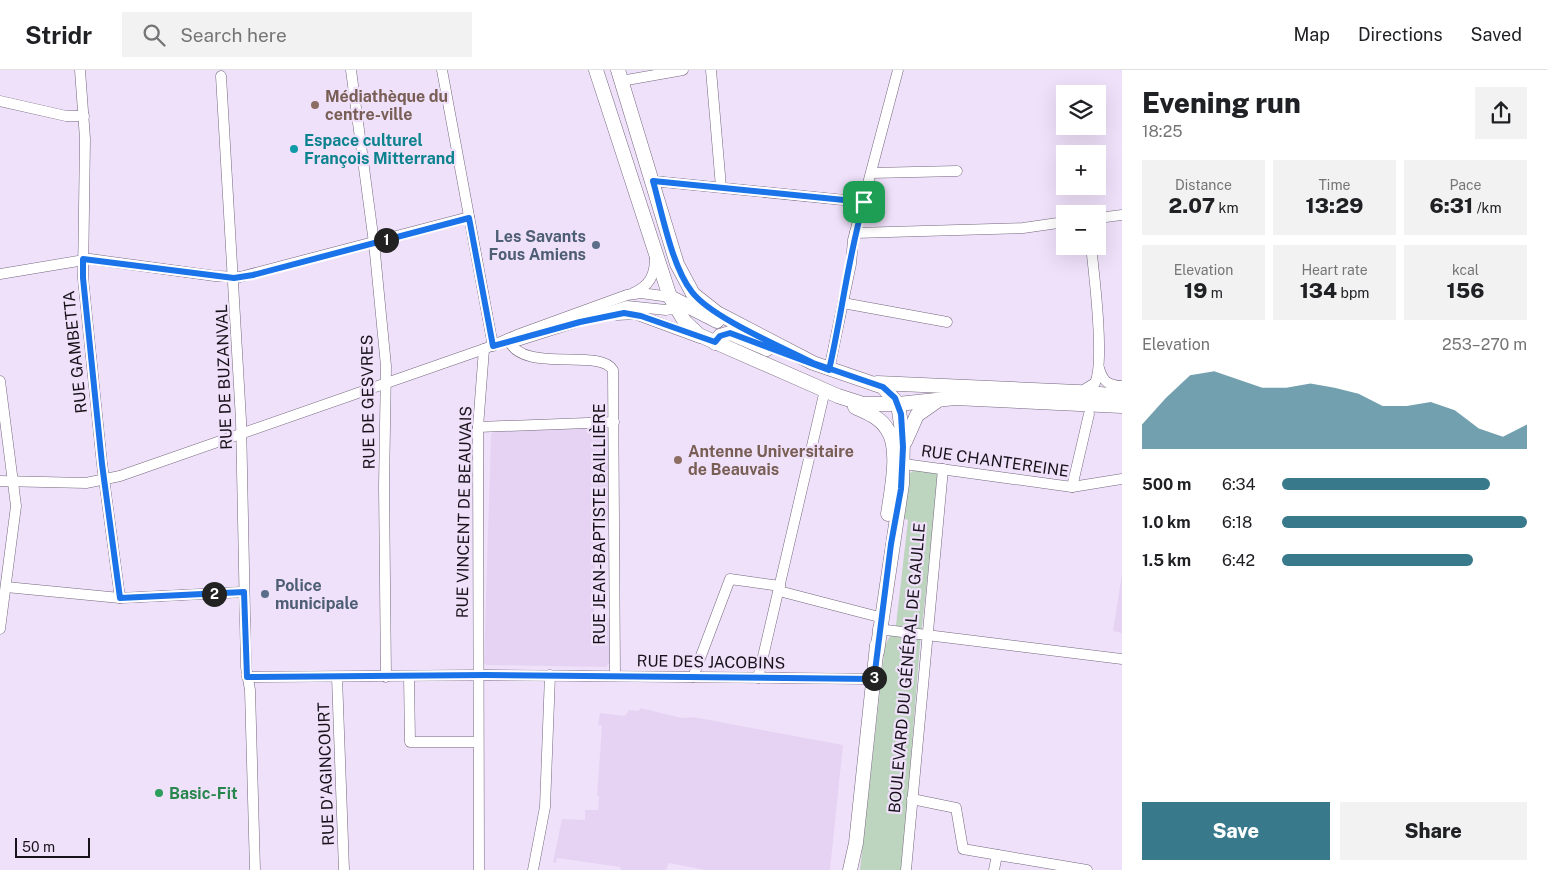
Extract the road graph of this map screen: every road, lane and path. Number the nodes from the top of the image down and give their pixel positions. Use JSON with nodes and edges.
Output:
{"nodes":[{"id":1,"x":80,"y":70,"type":"edge"},
{"id":2,"x":350,"y":70,"type":"edge"},
{"id":3,"x":442,"y":70,"type":"edge"},
{"id":4,"x":596,"y":70,"type":"edge"},
{"id":5,"x":683,"y":70,"type":"edge"},
{"id":6,"x":711,"y":70,"type":"edge"},
{"id":7,"x":898,"y":70,"type":"edge"},
{"id":8,"x":619,"y":75,"type":"edge"},
{"id":9,"x":222,"y":76,"type":"dead end"},
{"id":10,"x":0,"y":101,"type":"edge"},
{"id":11,"x":84,"y":116,"type":"junction"},
{"id":12,"x":957,"y":172,"type":"dead end"},
{"id":13,"x":872,"y":173,"type":"junction"},
{"id":14,"x":653,"y":181,"type":"junction"},
{"id":15,"x":721,"y":187,"type":"junction"},
{"id":16,"x":864,"y":202,"type":"junction"},
{"id":17,"x":1122,"y":215,"type":"edge"},
{"id":18,"x":1106,"y":217,"type":"edge"},
{"id":19,"x":469,"y":218,"type":"junction"},
{"id":20,"x":1056,"y":223,"type":"edge"},
{"id":21,"x":855,"y":233,"type":"junction"},
{"id":22,"x":652,"y":242,"type":"junction"},
{"id":23,"x":374,"y":243,"type":"junction"},
{"id":24,"x":1092,"y":255,"type":"edge"},
{"id":25,"x":83,"y":259,"type":"junction"},
{"id":26,"x":0,"y":274,"type":"edge"},
{"id":27,"x":234,"y":278,"type":"junction"},
{"id":28,"x":687,"y":284,"type":"junction"},
{"id":29,"x":627,"y":295,"type":"junction"},
{"id":30,"x":676,"y":303,"type":"junction"},
{"id":31,"x":843,"y":303,"type":"junction"},
{"id":32,"x":580,"y":322,"type":"junction"},
{"id":33,"x":947,"y":322,"type":"dead end"},
{"id":34,"x":509,"y":341,"type":"junction"},
{"id":35,"x":768,"y":341,"type":"junction"},
{"id":36,"x":715,"y":342,"type":"junction"},
{"id":37,"x":489,"y":348,"type":"junction"},
{"id":38,"x":813,"y":363,"type":"junction"},
{"id":39,"x":1099,"y":368,"type":"junction"},
{"id":40,"x":829,"y":370,"type":"junction"},
{"id":41,"x":0,"y":381,"type":"edge"},
{"id":42,"x":871,"y":382,"type":"junction"},
{"id":43,"x":386,"y":384,"type":"junction"},
{"id":44,"x":1122,"y":386,"type":"edge"},
{"id":45,"x":824,"y":390,"type":"junction"},
{"id":46,"x":1078,"y":392,"type":"junction"},
{"id":47,"x":838,"y":396,"type":"junction"},
{"id":48,"x":1122,"y":396,"type":"edge"},
{"id":49,"x":943,"y":398,"type":"junction"},
{"id":50,"x":898,"y":404,"type":"junction"},
{"id":51,"x":1122,"y":406,"type":"edge"},
{"id":52,"x":1089,"y":414,"type":"dead end"},
{"id":53,"x":614,"y":422,"type":"junction"},
{"id":54,"x":478,"y":427,"type":"junction"},
{"id":55,"x":241,"y":434,"type":"junction"},
{"id":56,"x":903,"y":447,"type":"junction"},
{"id":57,"x":898,"y":463,"type":"junction"},
{"id":58,"x":943,"y":469,"type":"junction"},
{"id":59,"x":1122,"y":479,"type":"edge"},
{"id":60,"x":104,"y":480,"type":"junction"},
{"id":61,"x":0,"y":481,"type":"edge"},
{"id":62,"x":14,"y":481,"type":"junction"},
{"id":63,"x":1072,"y":487,"type":"junction"},
{"id":64,"x":6,"y":587,"type":"junction"},
{"id":65,"x":780,"y":588,"type":"junction"},
{"id":66,"x":244,"y":592,"type":"junction"},
{"id":67,"x":120,"y":598,"type":"junction"},
{"id":68,"x":880,"y":623,"type":"junction"},
{"id":69,"x":0,"y":629,"type":"edge"},
{"id":70,"x":926,"y":635,"type":"junction"},
{"id":71,"x":1122,"y":659,"type":"edge"},
{"id":72,"x":477,"y":675,"type":"junction"},
{"id":73,"x":550,"y":675,"type":"junction"},
{"id":74,"x":410,"y":676,"type":"junction"},
{"id":75,"x":615,"y":676,"type":"junction"},
{"id":76,"x":247,"y":677,"type":"junction"},
{"id":77,"x":337,"y":677,"type":"junction"},
{"id":78,"x":386,"y":677,"type":"junction"},
{"id":79,"x":693,"y":677,"type":"junction"},
{"id":80,"x":758,"y":678,"type":"junction"},
{"id":81,"x":874,"y":679,"type":"junction"},
{"id":82,"x":477,"y":742,"type":"junction"},
{"id":83,"x":912,"y":799,"type":"junction"},
{"id":84,"x":856,"y":843,"type":"junction"},
{"id":85,"x":997,"y":855,"type":"junction"},
{"id":86,"x":1081,"y":869,"type":"edge"},
{"id":87,"x":255,"y":870,"type":"edge"},
{"id":88,"x":344,"y":870,"type":"edge"},
{"id":89,"x":479,"y":870,"type":"edge"},
{"id":90,"x":533,"y":870,"type":"edge"},
{"id":91,"x":850,"y":870,"type":"edge"},
{"id":92,"x":857,"y":870,"type":"edge"},
{"id":93,"x":906,"y":870,"type":"edge"},
{"id":94,"x":994,"y":870,"type":"edge"}],
"edges":[{"from":1,"to":11,"type":"street","name":"RUE GAMBETTA"},
{"from":2,"to":23,"type":"street","name":"RUE DE GESVRES"},
{"from":3,"to":19,"type":"street","name":"RUE VINCENT DE BEAUVAIS"},
{"from":4,"to":22,"type":"main road"},
{"from":5,"to":8,"type":"street"},
{"from":6,"to":15,"type":"street"},
{"from":7,"to":13,"type":"street"},
{"from":8,"to":14,"type":"main road"},
{"from":9,"to":27,"type":"street","name":"RUE DE BUZANVAL"},
{"from":10,"to":11,"type":"street"},
{"from":11,"to":25,"type":"street","name":"RUE GAMBETTA"},
{"from":12,"to":13,"type":"street"},
{"from":13,"to":16,"type":"street"},
{"from":14,"to":15,"type":"street"},
{"from":14,"to":28,"type":"main road"},
{"from":15,"to":16,"type":"street"},
{"from":16,"to":21,"type":"street"},
{"from":17,"to":18,"type":"street"},
{"from":19,"to":23,"type":"street"},
{"from":19,"to":37,"type":"street","name":"RUE VINCENT DE BEAUVAIS"},
{"from":20,"to":21,"type":"street"},
{"from":21,"to":31,"type":"street"},
{"from":22,"to":29,"type":"street"},
{"from":22,"to":30,"type":"main road"},
{"from":23,"to":27,"type":"street"},
{"from":23,"to":43,"type":"street","name":"RUE DE GESVRES"},
{"from":24,"to":39,"type":"street"},
{"from":25,"to":26,"type":"street"},
{"from":25,"to":27,"type":"street"},
{"from":25,"to":60,"type":"street","name":"RUE GAMBETTA"},
{"from":27,"to":55,"type":"street","name":"RUE DE BUZANVAL"},
{"from":28,"to":30,"type":"main road"},
{"from":28,"to":35,"type":"main road"},
{"from":29,"to":30,"type":"street"},
{"from":29,"to":34,"type":"street"},
{"from":30,"to":32,"type":"street"},
{"from":30,"to":35,"type":"main road"},
{"from":30,"to":36,"type":"main road"},
{"from":31,"to":33,"type":"street"},
{"from":31,"to":40,"type":"street"},
{"from":32,"to":34,"type":"street"},
{"from":32,"to":36,"type":"street"},
{"from":34,"to":37,"type":"street"},
{"from":34,"to":53,"type":"street","name":"RUE JEAN-BAPTISTE BAILLIÈRE"},
{"from":35,"to":38,"type":"main road"},
{"from":36,"to":38,"type":"main road"},
{"from":36,"to":45,"type":"main road"},
{"from":37,"to":43,"type":"street"},
{"from":37,"to":54,"type":"street","name":"RUE VINCENT DE BEAUVAIS"},
{"from":38,"to":40,"type":"main road"},
{"from":39,"to":44,"type":"street"},
{"from":39,"to":46,"type":"street"},
{"from":40,"to":42,"type":"main road"},
{"from":40,"to":45,"type":"main road"},
{"from":41,"to":62,"type":"street"},
{"from":42,"to":46,"type":"main road"},
{"from":42,"to":50,"type":"main road"},
{"from":43,"to":55,"type":"street"},
{"from":43,"to":78,"type":"street","name":"RUE DE GESVRES"},
{"from":45,"to":47,"type":"main road"},
{"from":45,"to":65,"type":"street"},
{"from":46,"to":48,"type":"main road"},
{"from":47,"to":50,"type":"main road"},
{"from":47,"to":57,"type":"main road","name":"BOULEVARD DU GÉNÉRAL DE GAULLE"},
{"from":49,"to":50,"type":"main road"},
{"from":49,"to":51,"type":"main road"},
{"from":49,"to":56,"type":"main road"},
{"from":50,"to":56,"type":"main road"},
{"from":52,"to":63,"type":"street"},
{"from":53,"to":54,"type":"street"},
{"from":53,"to":75,"type":"street","name":"RUE JEAN-BAPTISTE BAILLIÈRE"},
{"from":54,"to":72,"type":"street","name":"RUE VINCENT DE BEAUVAIS"},
{"from":55,"to":60,"type":"street"},
{"from":55,"to":66,"type":"street","name":"RUE DE BUZANVAL"},
{"from":56,"to":57,"type":"main road"},
{"from":57,"to":58,"type":"street","name":"RUE CHANTEREINE"},
{"from":57,"to":68,"type":"main road","name":"BOULEVARD DU GÉNÉRAL DE GAULLE"},
{"from":58,"to":63,"type":"street","name":"RUE CHANTEREINE"},
{"from":58,"to":70,"type":"street","name":"BOULEVARD DU GÉNÉRAL DE GAULLE"},
{"from":59,"to":63,"type":"street","name":"RUE CHANTEREINE"},
{"from":60,"to":62,"type":"street"},
{"from":60,"to":67,"type":"street","name":"RUE GAMBETTA"},
{"from":61,"to":62,"type":"street"},
{"from":62,"to":64,"type":"street"},
{"from":64,"to":67,"type":"street"},
{"from":64,"to":69,"type":"street"},
{"from":65,"to":68,"type":"street"},
{"from":65,"to":79,"type":"street"},
{"from":65,"to":80,"type":"street"},
{"from":66,"to":67,"type":"street"},
{"from":66,"to":76,"type":"street","name":"RUE DE BUZANVAL"},
{"from":68,"to":70,"type":"street"},
{"from":68,"to":81,"type":"main road","name":"BOULEVARD DU GÉNÉRAL DE GAULLE"},
{"from":70,"to":71,"type":"street"},
{"from":70,"to":83,"type":"street","name":"BOULEVARD DU GÉNÉRAL DE GAULLE"},
{"from":72,"to":73,"type":"street","name":"RUE DES JACOBINS"},
{"from":72,"to":74,"type":"street","name":"RUE DES JACOBINS"},
{"from":72,"to":82,"type":"street","name":"RUE VINCENT DE BEAUVAIS"},
{"from":73,"to":75,"type":"street","name":"RUE DES JACOBINS"},
{"from":73,"to":90,"type":"street"},
{"from":74,"to":78,"type":"street","name":"RUE DES JACOBINS"},
{"from":74,"to":82,"type":"street"},
{"from":75,"to":79,"type":"street","name":"RUE DES JACOBINS"},
{"from":76,"to":77,"type":"street","name":"RUE DES JACOBINS"},
{"from":76,"to":87,"type":"street","name":"RUE DE BUZANVAL"},
{"from":77,"to":78,"type":"street","name":"RUE DES JACOBINS"},
{"from":77,"to":88,"type":"street","name":"RUE D'AGINCOURT"},
{"from":79,"to":80,"type":"street","name":"RUE DES JACOBINS"},
{"from":80,"to":81,"type":"street","name":"RUE DES JACOBINS"},
{"from":81,"to":84,"type":"main road","name":"BOULEVARD DU GÉNÉRAL DE GAULLE"},
{"from":82,"to":89,"type":"street","name":"RUE VINCENT DE BEAUVAIS"},
{"from":83,"to":85,"type":"street"},
{"from":83,"to":93,"type":"street","name":"BOULEVARD DU GÉNÉRAL DE GAULLE"},
{"from":84,"to":91,"type":"main road","name":"BOULEVARD DU GÉNÉRAL DE GAULLE"},
{"from":84,"to":92,"type":"main road","name":"BOULEVARD DU GÉNÉRAL DE GAULLE"},
{"from":85,"to":86,"type":"street"},
{"from":85,"to":94,"type":"street"}]}
